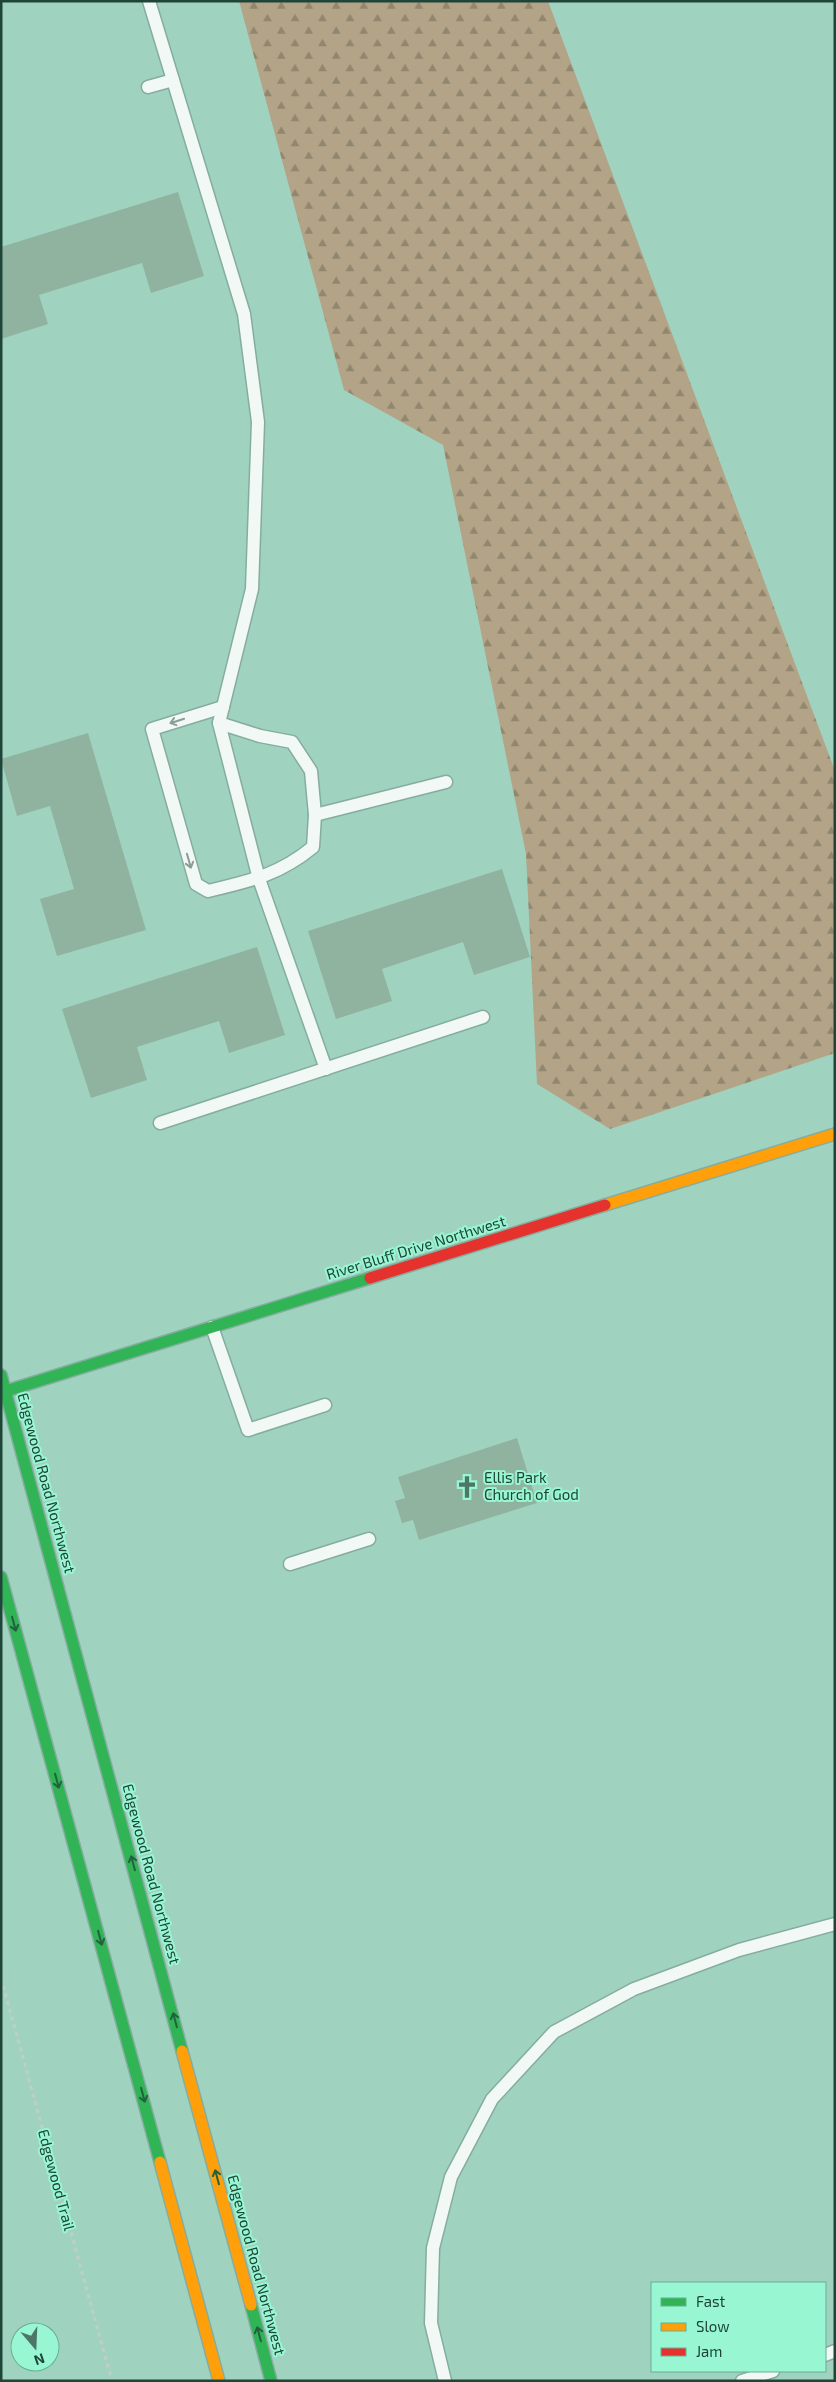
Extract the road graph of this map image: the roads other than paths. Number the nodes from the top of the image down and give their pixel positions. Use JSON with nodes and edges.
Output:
{"nodes":[{"id":1,"x":149,"y":1,"type":"edge"},
{"id":2,"x":173,"y":80,"type":"junction"},
{"id":3,"x":148,"y":87,"type":"dead end"},
{"id":4,"x":224,"y":707,"type":"junction"},
{"id":5,"x":219,"y":723,"type":"junction"},
{"id":6,"x":446,"y":782,"type":"dead end"},
{"id":7,"x":315,"y":815,"type":"junction"},
{"id":8,"x":259,"y":879,"type":"junction"},
{"id":9,"x":483,"y":1017,"type":"dead end"},
{"id":10,"x":326,"y":1069,"type":"junction"},
{"id":11,"x":160,"y":1123,"type":"dead end"},
{"id":12,"x":835,"y":1134,"type":"edge"},
{"id":13,"x":212,"y":1327,"type":"junction"},
{"id":14,"x":1,"y":1374,"type":"edge"},
{"id":15,"x":6,"y":1391,"type":"junction"},
{"id":16,"x":325,"y":1405,"type":"dead end"},
{"id":17,"x":369,"y":1539,"type":"dead end"},
{"id":18,"x":290,"y":1564,"type":"dead end"},
{"id":19,"x":1,"y":1577,"type":"edge"},
{"id":20,"x":835,"y":1924,"type":"edge"},
{"id":21,"x":770,"y":2372,"type":"edge"},
{"id":22,"x":219,"y":2381,"type":"edge"},
{"id":23,"x":271,"y":2381,"type":"edge"},
{"id":24,"x":445,"y":2381,"type":"edge"},
{"id":25,"x":742,"y":2381,"type":"edge"}],
"edges":[{"from":1,"to":2,"type":"lane"},
{"from":2,"to":3,"type":"lane"},
{"from":2,"to":4,"type":"lane"},
{"from":4,"to":5,"type":"lane"},
{"from":4,"to":8,"type":"lane","one_way":true},
{"from":5,"to":7,"type":"lane"},
{"from":5,"to":8,"type":"lane"},
{"from":6,"to":7,"type":"lane"},
{"from":7,"to":8,"type":"lane"},
{"from":8,"to":10,"type":"lane"},
{"from":9,"to":10,"type":"lane"},
{"from":10,"to":11,"type":"lane"},
{"from":12,"to":13,"type":"main road","name":"River Bluff Drive Northwest"},
{"from":13,"to":15,"type":"main road","name":"River Bluff Drive Northwest"},
{"from":13,"to":16,"type":"lane"},
{"from":14,"to":15,"type":"main road","name":"Edgewood Road Northwest"},
{"from":23,"to":15,"type":"main road","name":"Edgewood Road Northwest","one_way":true},
{"from":17,"to":18,"type":"lane"},
{"from":19,"to":22,"type":"main road","one_way":true},
{"from":20,"to":24,"type":"lane"},
{"from":21,"to":25,"type":"lane"}]}
